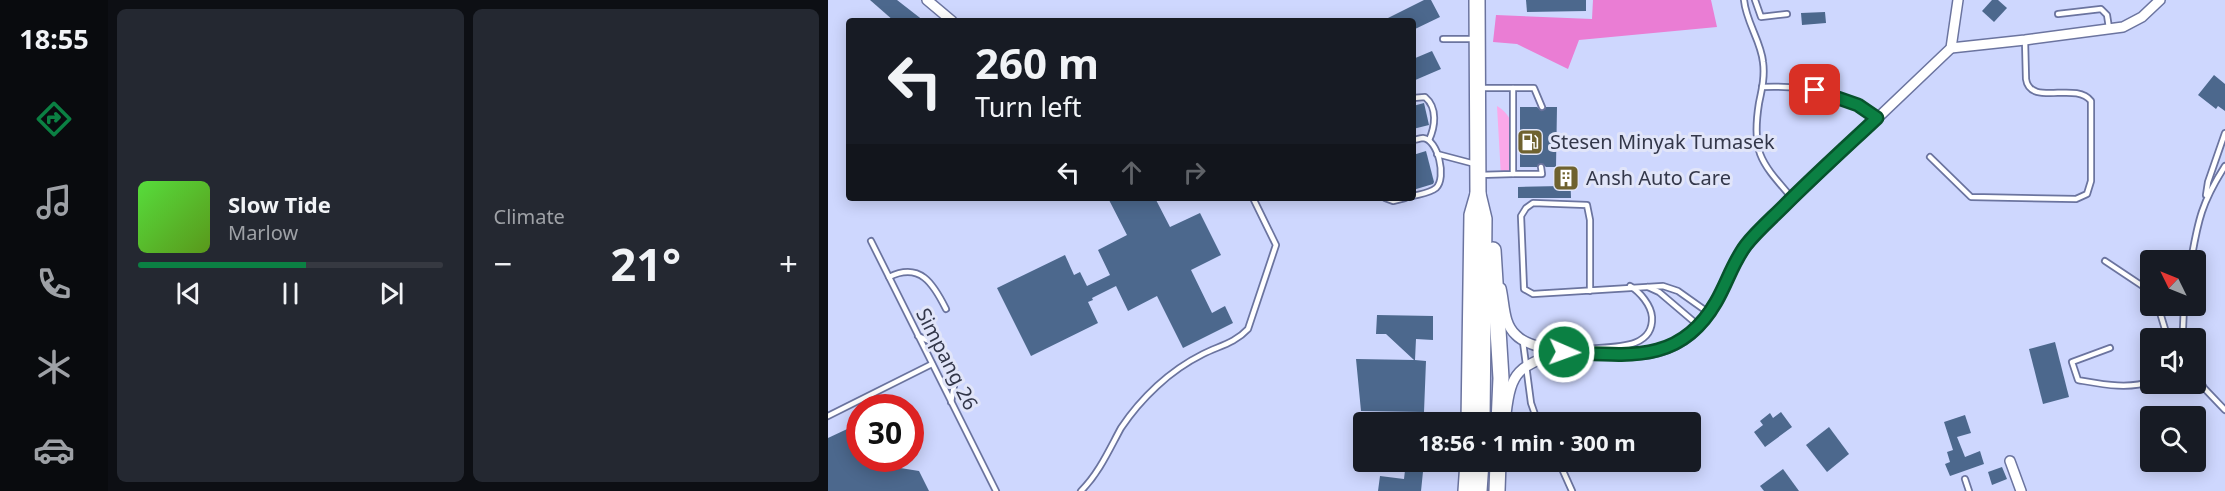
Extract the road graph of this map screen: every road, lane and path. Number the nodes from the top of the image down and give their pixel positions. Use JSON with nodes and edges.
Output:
{"nodes":[{"id":1,"x":927,"y":0,"type":"edge"},
{"id":2,"x":1477,"y":0,"type":"edge"},
{"id":3,"x":1744,"y":0,"type":"edge"},
{"id":4,"x":1755,"y":0,"type":"edge"},
{"id":5,"x":1958,"y":0,"type":"edge"},
{"id":6,"x":2160,"y":0,"type":"edge"},
{"id":7,"x":1758,"y":9,"type":"junction"},
{"id":8,"x":1746,"y":10,"type":"junction"},
{"id":9,"x":1787,"y":14,"type":"dead end"},
{"id":10,"x":2058,"y":14,"type":"dead end"},
{"id":11,"x":948,"y":18,"type":"edge"},
{"id":12,"x":2109,"y":28,"type":"junction"},
{"id":13,"x":1443,"y":39,"type":"dead end"},
{"id":14,"x":1477,"y":39,"type":"junction"},
{"id":15,"x":2025,"y":40,"type":"junction"},
{"id":16,"x":1951,"y":48,"type":"junction"},
{"id":17,"x":1762,"y":87,"type":"junction"},
{"id":18,"x":1477,"y":88,"type":"junction"},
{"id":19,"x":1513,"y":88,"type":"junction"},
{"id":20,"x":1416,"y":98,"type":"edge"},
{"id":21,"x":1542,"y":106,"type":"dead end"},
{"id":22,"x":1877,"y":118,"type":"junction"},
{"id":23,"x":2225,"y":134,"type":"edge"},
{"id":24,"x":1416,"y":139,"type":"edge"},
{"id":25,"x":1429,"y":141,"type":"junction"},
{"id":26,"x":1437,"y":154,"type":"junction"},
{"id":27,"x":1930,"y":157,"type":"dead end"},
{"id":28,"x":2225,"y":166,"type":"edge"},
{"id":29,"x":1541,"y":167,"type":"dead end"},
{"id":30,"x":1478,"y":170,"type":"junction"},
{"id":31,"x":1513,"y":174,"type":"junction"},
{"id":32,"x":1478,"y":194,"type":"junction"},
{"id":33,"x":1416,"y":195,"type":"edge"},
{"id":34,"x":1792,"y":198,"type":"junction"},
{"id":35,"x":1254,"y":201,"type":"edge"},
{"id":36,"x":2205,"y":201,"type":"junction"},
{"id":37,"x":1484,"y":219,"type":"junction"},
{"id":38,"x":871,"y":241,"type":"dead end"},
{"id":39,"x":2193,"y":250,"type":"edge"},
{"id":40,"x":1493,"y":254,"type":"junction"},
{"id":41,"x":2105,"y":261,"type":"dead end"},
{"id":42,"x":889,"y":277,"type":"junction"},
{"id":43,"x":2140,"y":283,"type":"edge"},
{"id":44,"x":1630,"y":286,"type":"junction"},
{"id":45,"x":1646,"y":286,"type":"junction"},
{"id":46,"x":1590,"y":291,"type":"junction"},
{"id":47,"x":946,"y":309,"type":"dead end"},
{"id":48,"x":1709,"y":313,"type":"junction"},
{"id":49,"x":1699,"y":326,"type":"junction"},
{"id":50,"x":917,"y":336,"type":"junction"},
{"id":51,"x":1523,"y":342,"type":"junction"},
{"id":52,"x":2110,"y":348,"type":"dead end"},
{"id":53,"x":1562,"y":352,"type":"junction"},
{"id":54,"x":932,"y":364,"type":"junction"},
{"id":55,"x":1527,"y":365,"type":"junction"},
{"id":56,"x":2140,"y":384,"type":"edge"},
{"id":57,"x":2206,"y":390,"type":"edge"},
{"id":58,"x":951,"y":402,"type":"junction"},
{"id":59,"x":2225,"y":410,"type":"edge"},
{"id":60,"x":1469,"y":412,"type":"edge"},
{"id":61,"x":1482,"y":412,"type":"edge"},
{"id":62,"x":1499,"y":412,"type":"edge"},
{"id":63,"x":1506,"y":412,"type":"edge"},
{"id":64,"x":1534,"y":412,"type":"edge"},
{"id":65,"x":828,"y":416,"type":"edge"},
{"id":66,"x":2010,"y":461,"type":"dead end"},
{"id":67,"x":1467,"y":472,"type":"edge"},
{"id":68,"x":1480,"y":472,"type":"edge"},
{"id":69,"x":1498,"y":472,"type":"edge"},
{"id":70,"x":1563,"y":472,"type":"edge"},
{"id":71,"x":1965,"y":479,"type":"dead end"},
{"id":72,"x":996,"y":491,"type":"edge"},
{"id":73,"x":1081,"y":491,"type":"edge"},
{"id":74,"x":1466,"y":491,"type":"edge"},
{"id":75,"x":1479,"y":491,"type":"edge"},
{"id":76,"x":1497,"y":491,"type":"edge"},
{"id":77,"x":1572,"y":491,"type":"edge"},
{"id":78,"x":1969,"y":491,"type":"edge"},
{"id":79,"x":2021,"y":491,"type":"edge"}],
"edges":[{"from":1,"to":11,"type":"street"},
{"from":2,"to":14,"type":"main road"},
{"from":3,"to":8,"type":"lane"},
{"from":4,"to":7,"type":"lane"},
{"from":5,"to":16,"type":"street"},
{"from":6,"to":12,"type":"street"},
{"from":7,"to":8,"type":"lane"},
{"from":7,"to":9,"type":"lane"},
{"from":8,"to":17,"type":"lane"},
{"from":10,"to":12,"type":"lane"},
{"from":12,"to":15,"type":"street"},
{"from":13,"to":14,"type":"lane"},
{"from":14,"to":18,"type":"main road"},
{"from":15,"to":16,"type":"street"},
{"from":15,"to":27,"type":"lane"},
{"from":16,"to":22,"type":"street"},
{"from":17,"to":22,"type":"lane"},
{"from":17,"to":34,"type":"lane"},
{"from":18,"to":19,"type":"lane"},
{"from":18,"to":30,"type":"main road"},
{"from":19,"to":21,"type":"lane"},
{"from":19,"to":31,"type":"lane"},
{"from":20,"to":25,"type":"lane"},
{"from":22,"to":34,"type":"street"},
{"from":23,"to":36,"type":"lane"},
{"from":24,"to":25,"type":"lane"},
{"from":25,"to":26,"type":"lane"},
{"from":26,"to":30,"type":"lane"},
{"from":26,"to":33,"type":"lane"},
{"from":28,"to":36,"type":"lane"},
{"from":29,"to":31,"type":"lane"},
{"from":30,"to":31,"type":"lane"},
{"from":30,"to":32,"type":"main road"},
{"from":32,"to":37,"type":"main road"},
{"from":32,"to":60,"type":"main road"},
{"from":34,"to":48,"type":"street"},
{"from":35,"to":73,"type":"lane"},
{"from":36,"to":39,"type":"lane"},
{"from":37,"to":40,"type":"main road"},
{"from":37,"to":61,"type":"main road"},
{"from":38,"to":42,"type":"lane","name":"Simpang 26"},
{"from":40,"to":51,"type":"street"},
{"from":40,"to":62,"type":"main road"},
{"from":41,"to":43,"type":"lane"},
{"from":42,"to":47,"type":"lane"},
{"from":42,"to":50,"type":"lane","name":"Simpang 26"},
{"from":44,"to":45,"type":"lane"},
{"from":44,"to":46,"type":"lane"},
{"from":44,"to":53,"type":"lane"},
{"from":45,"to":48,"type":"lane"},
{"from":45,"to":49,"type":"lane"},
{"from":46,"to":46,"type":"lane"},
{"from":48,"to":49,"type":"street"},
{"from":49,"to":53,"type":"street"},
{"from":50,"to":54,"type":"lane","name":"Simpang 26"},
{"from":50,"to":58,"type":"lane"},
{"from":51,"to":53,"type":"street"},
{"from":51,"to":55,"type":"lane"},
{"from":52,"to":56,"type":"lane"},
{"from":53,"to":55,"type":"street"},
{"from":54,"to":58,"type":"lane","name":"Simpang 26"},
{"from":54,"to":65,"type":"lane"},
{"from":55,"to":63,"type":"street"},
{"from":55,"to":64,"type":"lane"},
{"from":57,"to":59,"type":"lane"},
{"from":58,"to":72,"type":"lane","name":"Simpang 26"},
{"from":66,"to":79,"type":"street"},
{"from":67,"to":74,"type":"main road"},
{"from":68,"to":75,"type":"main road"},
{"from":69,"to":76,"type":"main road"},
{"from":70,"to":77,"type":"lane"},
{"from":71,"to":78,"type":"lane"}]}
